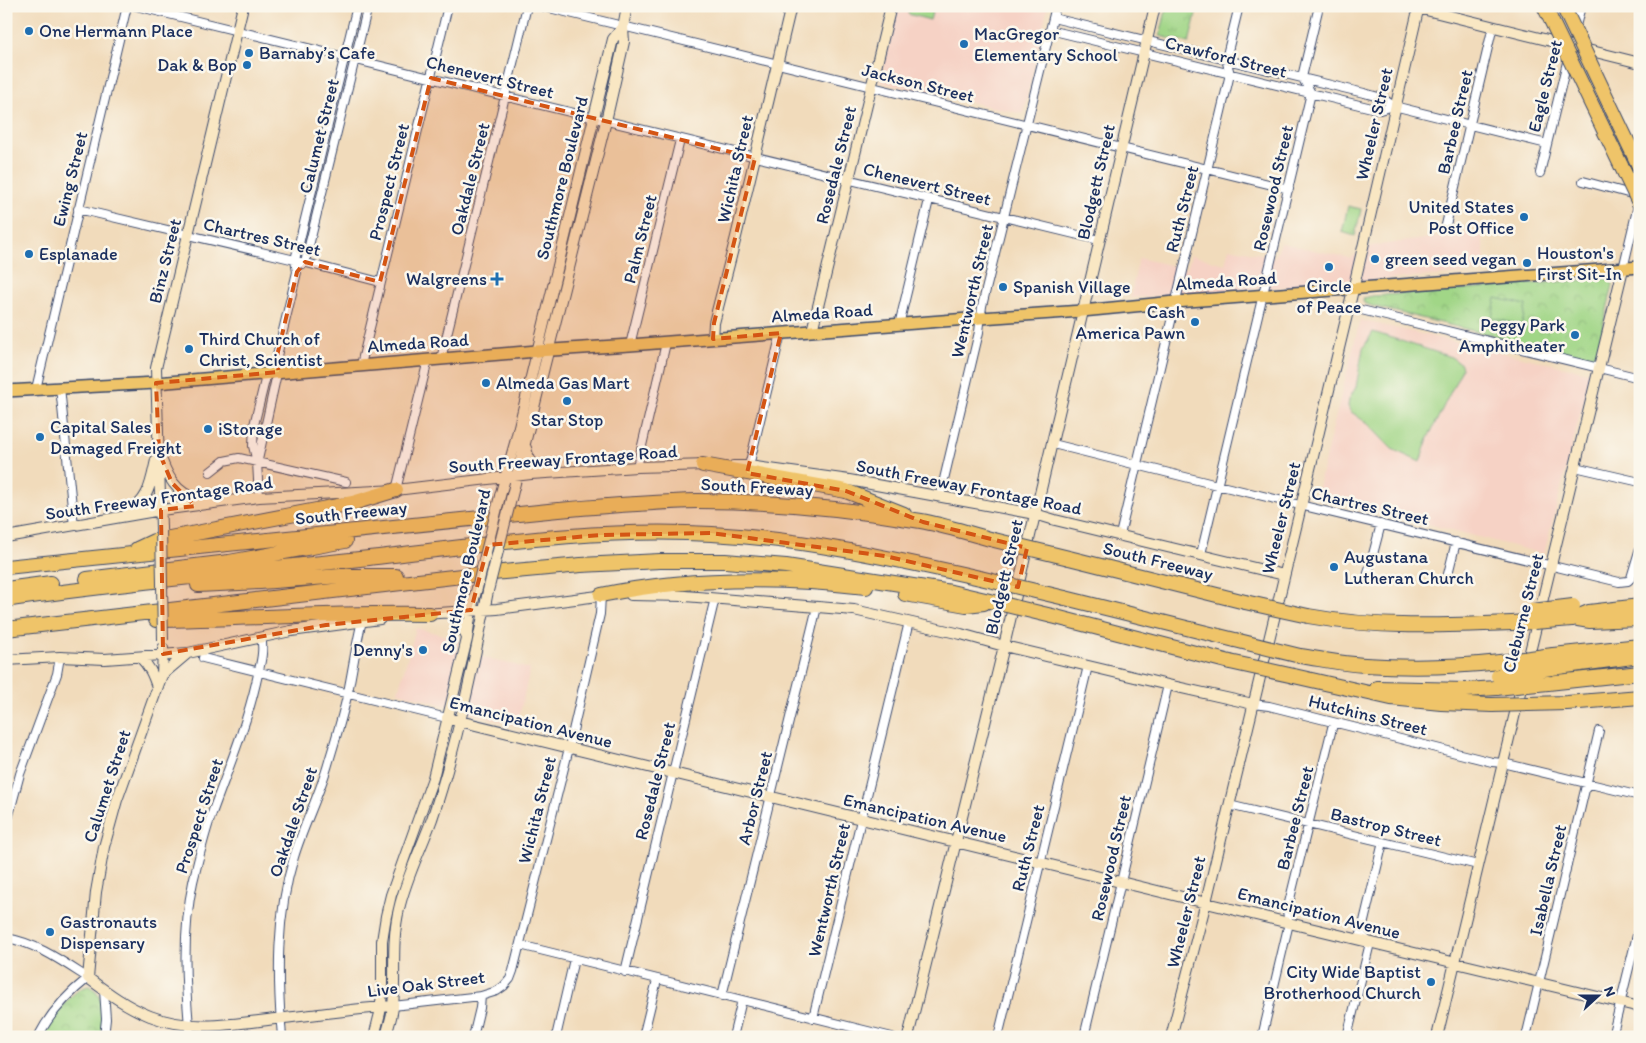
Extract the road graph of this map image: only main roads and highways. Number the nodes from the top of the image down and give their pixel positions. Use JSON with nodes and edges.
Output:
{"nodes":[{"id":1,"x":243,"y":6,"type":"edge"},
{"id":2,"x":627,"y":6,"type":"edge"},
{"id":3,"x":790,"y":6,"type":"edge"},
{"id":4,"x":891,"y":6,"type":"edge"},
{"id":5,"x":1155,"y":6,"type":"edge"},
{"id":6,"x":1544,"y":6,"type":"edge"},
{"id":7,"x":1563,"y":6,"type":"edge"},
{"id":8,"x":1416,"y":7,"type":"edge"},
{"id":9,"x":622,"y":27,"type":"junction"},
{"id":10,"x":1640,"y":63,"type":"edge"},
{"id":11,"x":1640,"y":168,"type":"edge"},
{"id":12,"x":1639,"y":209,"type":"edge"},
{"id":13,"x":1640,"y":268,"type":"edge"},
{"id":14,"x":1623,"y":269,"type":"junction"},
{"id":15,"x":554,"y":278,"type":"junction"},
{"id":16,"x":566,"y":281,"type":"junction"},
{"id":17,"x":1353,"y":290,"type":"junction"},
{"id":18,"x":1082,"y":311,"type":"junction"},
{"id":19,"x":812,"y":331,"type":"junction"},
{"id":20,"x":713,"y":339,"type":"junction"},
{"id":21,"x":549,"y":350,"type":"junction"},
{"id":22,"x":537,"y":351,"type":"junction"},
{"id":23,"x":156,"y":383,"type":"junction"},
{"id":24,"x":6,"y":391,"type":"edge"},
{"id":25,"x":526,"y":446,"type":"junction"},
{"id":26,"x":159,"y":450,"type":"junction"},
{"id":27,"x":703,"y":465,"type":"junction"},
{"id":28,"x":553,"y":473,"type":"junction"},
{"id":29,"x":517,"y":476,"type":"junction"},
{"id":30,"x":506,"y":477,"type":"junction"},
{"id":31,"x":396,"y":490,"type":"junction"},
{"id":32,"x":226,"y":502,"type":"junction"},
{"id":33,"x":161,"y":510,"type":"junction"},
{"id":34,"x":1035,"y":514,"type":"junction"},
{"id":35,"x":123,"y":517,"type":"junction"},
{"id":36,"x":484,"y":518,"type":"junction"},
{"id":37,"x":923,"y":522,"type":"junction"},
{"id":38,"x":161,"y":528,"type":"joint"},
{"id":39,"x":6,"y":537,"type":"edge"},
{"id":40,"x":129,"y":553,"type":"junction"},
{"id":41,"x":6,"y":567,"type":"edge"},
{"id":42,"x":470,"y":575,"type":"junction"},
{"id":43,"x":1284,"y":575,"type":"junction"},
{"id":44,"x":6,"y":589,"type":"edge"},
{"id":45,"x":43,"y":594,"type":"junction"},
{"id":46,"x":601,"y":595,"type":"junction"},
{"id":47,"x":1640,"y":597,"type":"edge"},
{"id":48,"x":6,"y":600,"type":"edge"},
{"id":49,"x":967,"y":601,"type":"junction"},
{"id":50,"x":1640,"y":606,"type":"edge"},
{"id":51,"x":484,"y":609,"type":"junction"},
{"id":52,"x":471,"y":610,"type":"junction"},
{"id":53,"x":1573,"y":612,"type":"junction"},
{"id":54,"x":447,"y":613,"type":"junction"},
{"id":55,"x":430,"y":614,"type":"junction"},
{"id":56,"x":1640,"y":619,"type":"edge"},
{"id":57,"x":82,"y":621,"type":"junction"},
{"id":58,"x":6,"y":629,"type":"edge"},
{"id":59,"x":467,"y":639,"type":"junction"},
{"id":60,"x":1004,"y":646,"type":"junction"},
{"id":61,"x":1640,"y":646,"type":"edge"},
{"id":62,"x":188,"y":652,"type":"junction"},
{"id":63,"x":163,"y":654,"type":"junction"},
{"id":64,"x":1640,"y":656,"type":"edge"},
{"id":65,"x":140,"y":658,"type":"junction"},
{"id":66,"x":6,"y":660,"type":"edge"},
{"id":67,"x":1552,"y":662,"type":"junction"},
{"id":68,"x":1640,"y":673,"type":"edge"},
{"id":69,"x":162,"y":675,"type":"junction"},
{"id":70,"x":1315,"y":680,"type":"junction"},
{"id":71,"x":1497,"y":682,"type":"junction"},
{"id":72,"x":157,"y":687,"type":"junction"},
{"id":73,"x":1640,"y":697,"type":"edge"},
{"id":74,"x":1253,"y":704,"type":"junction"},
{"id":75,"x":447,"y":718,"type":"junction"},
{"id":76,"x":460,"y":720,"type":"junction"},
{"id":77,"x":956,"y":842,"type":"junction"},
{"id":78,"x":401,"y":866,"type":"junction"},
{"id":79,"x":411,"y":870,"type":"junction"},
{"id":80,"x":1206,"y":902,"type":"junction"},
{"id":81,"x":1455,"y":963,"type":"junction"},
{"id":82,"x":88,"y":978,"type":"joint"},
{"id":83,"x":393,"y":1006,"type":"junction"},
{"id":84,"x":381,"y":1007,"type":"junction"},
{"id":85,"x":1640,"y":1007,"type":"edge"},
{"id":86,"x":190,"y":1031,"type":"edge"},
{"id":87,"x":374,"y":1037,"type":"edge"},
{"id":88,"x":386,"y":1037,"type":"edge"},
{"id":89,"x":908,"y":1037,"type":"edge"},
{"id":90,"x":1172,"y":1037,"type":"edge"},
{"id":91,"x":1437,"y":1037,"type":"edge"}],
"edges":[{"from":1,"to":23,"type":"main road","name":"Binz Street"},
{"from":2,"to":9,"type":"main road","name":"Southmore Boulevard"},
{"from":3,"to":20,"type":"main road","name":"Wichita Street"},
{"from":4,"to":19,"type":"main road","name":"Rosedale Street"},
{"from":5,"to":18,"type":"main road","name":"Blodgett Street"},
{"from":6,"to":12,"type":"highway","bridge":true},
{"from":7,"to":11,"type":"highway","bridge":true},
{"from":8,"to":10,"type":"main road"},
{"from":8,"to":17,"type":"main road","name":"Wheeler Street"},
{"from":9,"to":15,"type":"main road","name":"Southmore Boulevard"},
{"from":9,"to":16,"type":"main road","name":"Southmore Boulevard"},
{"from":13,"to":14,"type":"main road","name":"Almeda Road"},
{"from":14,"to":17,"type":"main road","name":"Almeda Road"},
{"from":14,"to":81,"type":"main road","name":"Cleburne Street"},
{"from":15,"to":16,"type":"main road"},
{"from":15,"to":22,"type":"main road","name":"Southmore Boulevard"},
{"from":16,"to":21,"type":"main road","name":"Southmore Boulevard"},
{"from":17,"to":18,"type":"main road","name":"Almeda Road"},
{"from":17,"to":43,"type":"main road","name":"Wheeler Street"},
{"from":18,"to":19,"type":"main road","name":"Almeda Road"},
{"from":18,"to":34,"type":"main road","name":"Blodgett Street"},
{"from":19,"to":20,"type":"main road","name":"Almeda Road"},
{"from":20,"to":21,"type":"main road","name":"Almeda Road"},
{"from":21,"to":22,"type":"main road","name":"Almeda Road"},
{"from":21,"to":25,"type":"main road","name":"Southmore Boulevard"},
{"from":22,"to":23,"type":"main road","name":"Almeda Road"},
{"from":22,"to":30,"type":"main road","name":"Southmore Boulevard"},
{"from":23,"to":24,"type":"main road","name":"Almeda Road"},
{"from":23,"to":26,"type":"main road","name":"Binz Street"},
{"from":25,"to":28,"type":"main road"},
{"from":25,"to":29,"type":"main road","name":"Southmore Boulevard"},
{"from":26,"to":32,"type":"main road"},
{"from":26,"to":33,"type":"main road","name":"Binz Street"},
{"from":26,"to":35,"type":"main road"},
{"from":27,"to":28,"type":"main road","name":"South Freeway Frontage Road"},
{"from":27,"to":34,"type":"main road","name":"South Freeway Frontage Road"},
{"from":27,"to":37,"type":"highway"},
{"from":28,"to":29,"type":"main road","name":"South Freeway Frontage Road"},
{"from":29,"to":30,"type":"main road","name":"South Freeway Frontage Road"},
{"from":29,"to":51,"type":"main road","name":"Southmore Boulevard","bridge":true},
{"from":30,"to":31,"type":"main road","name":"South Freeway Frontage Road"},
{"from":30,"to":52,"type":"main road","name":"Southmore Boulevard","bridge":true},
{"from":31,"to":32,"type":"main road","name":"South Freeway Frontage Road"},
{"from":31,"to":40,"type":"highway"},
{"from":32,"to":33,"type":"main road","name":"South Freeway Frontage Road"},
{"from":33,"to":35,"type":"main road","name":"South Freeway Frontage Road"},
{"from":33,"to":38,"type":"main road","name":"Binz Street"},
{"from":34,"to":43,"type":"main road","name":"South Freeway Frontage Road"},
{"from":34,"to":60,"type":"main road","name":"Blodgett Street"},
{"from":35,"to":39,"type":"main road","name":"South Freeway Frontage Road"},
{"from":36,"to":37,"type":"highway","name":"South Freeway"},
{"from":36,"to":40,"type":"highway","name":"South Freeway"},
{"from":36,"to":44,"type":"highway"},
{"from":37,"to":53,"type":"highway","name":"South Freeway","bridge":true},
{"from":38,"to":63,"type":"main road","name":"Calumet Street","bridge":true},
{"from":40,"to":41,"type":"highway","name":"South Freeway"},
{"from":42,"to":45,"type":"highway"},
{"from":42,"to":49,"type":"highway"},
{"from":42,"to":57,"type":"highway"},
{"from":43,"to":74,"type":"main road","name":"Wheeler Street"},
{"from":45,"to":48,"type":"highway"},
{"from":45,"to":67,"type":"highway","bridge":true},
{"from":46,"to":49,"type":"highway"},
{"from":46,"to":51,"type":"main road"},
{"from":46,"to":60,"type":"main road"},
{"from":47,"to":53,"type":"highway"},
{"from":49,"to":70,"type":"highway","bridge":true},
{"from":50,"to":53,"type":"highway"},
{"from":51,"to":52,"type":"main road"},
{"from":51,"to":76,"type":"main road","name":"Southmore Boulevard"},
{"from":52,"to":54,"type":"main road"},
{"from":52,"to":59,"type":"main road","name":"Southmore Boulevard"},
{"from":53,"to":56,"type":"highway"},
{"from":54,"to":55,"type":"main road"},
{"from":54,"to":59,"type":"main road"},
{"from":55,"to":57,"type":"highway"},
{"from":55,"to":62,"type":"main road"},
{"from":57,"to":58,"type":"highway"},
{"from":59,"to":75,"type":"main road","name":"Southmore Boulevard"},
{"from":60,"to":74,"type":"main road","name":"Hutchins Street"},
{"from":60,"to":77,"type":"main road","name":"Blodgett Street"},
{"from":61,"to":67,"type":"highway"},
{"from":62,"to":63,"type":"main road"},
{"from":62,"to":69,"type":"main road"},
{"from":63,"to":65,"type":"main road"},
{"from":63,"to":69,"type":"main road","name":"Calumet Street"},
{"from":64,"to":67,"type":"highway"},
{"from":65,"to":66,"type":"main road"},
{"from":65,"to":72,"type":"main road"},
{"from":67,"to":71,"type":"highway","bridge":true},
{"from":68,"to":71,"type":"highway","bridge":true},
{"from":69,"to":72,"type":"main road","name":"Calumet Street"},
{"from":70,"to":71,"type":"highway"},
{"from":70,"to":73,"type":"highway","bridge":true},
{"from":72,"to":82,"type":"main road","name":"Calumet Street"},
{"from":74,"to":80,"type":"main road","name":"Wheeler Street"},
{"from":75,"to":76,"type":"main road","name":"Emancipation Avenue"},
{"from":75,"to":78,"type":"main road","name":"Southmore Boulevard"},
{"from":76,"to":77,"type":"main road","name":"Emancipation Avenue"},
{"from":76,"to":79,"type":"main road","name":"Southmore Boulevard"},
{"from":77,"to":80,"type":"main road","name":"Emancipation Avenue"},
{"from":77,"to":89,"type":"main road","name":"Blodgett Street"},
{"from":78,"to":79,"type":"main road"},
{"from":78,"to":84,"type":"main road","name":"Southmore Boulevard"},
{"from":79,"to":83,"type":"main road","name":"Southmore Boulevard"},
{"from":80,"to":81,"type":"main road","name":"Emancipation Avenue"},
{"from":80,"to":90,"type":"main road","name":"Wheeler Street"},
{"from":81,"to":85,"type":"main road","name":"Emancipation Avenue"},
{"from":81,"to":91,"type":"main road","name":"Cleburne Street"},
{"from":82,"to":86,"type":"main road","name":"Live Oak Street"},
{"from":83,"to":84,"type":"main road","name":"Live Oak Street"},
{"from":83,"to":88,"type":"main road","name":"Southmore Boulevard"},
{"from":84,"to":86,"type":"main road","name":"Live Oak Street"},
{"from":84,"to":87,"type":"main road","name":"Southmore Boulevard"}]}
